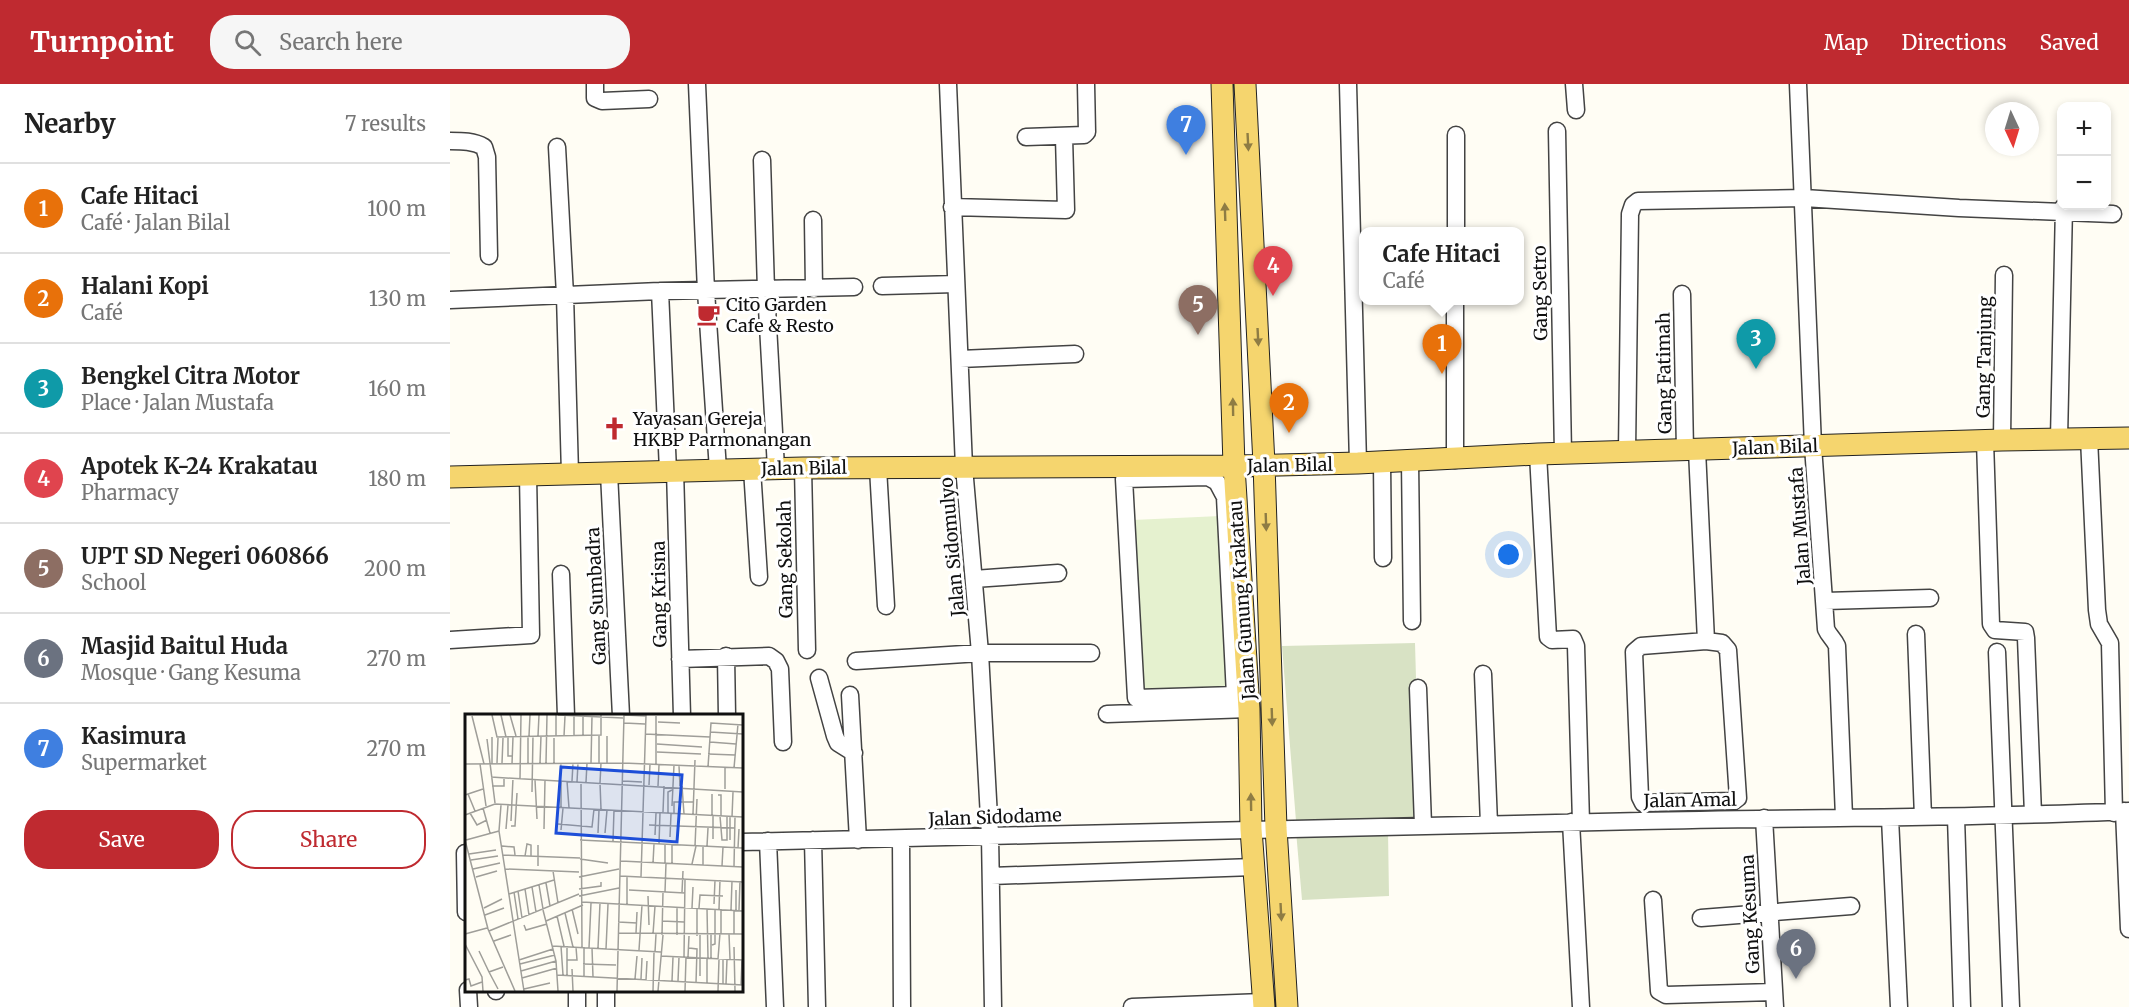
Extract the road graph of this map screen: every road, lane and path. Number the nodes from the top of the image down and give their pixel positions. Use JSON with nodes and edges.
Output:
{"nodes":[{"id":1,"x":595,"y":84,"type":"edge"},
{"id":2,"x":698,"y":84,"type":"edge"},
{"id":3,"x":948,"y":84,"type":"edge"},
{"id":4,"x":1086,"y":84,"type":"edge"},
{"id":5,"x":1222,"y":84,"type":"edge"},
{"id":6,"x":1245,"y":84,"type":"edge"},
{"id":7,"x":1347,"y":84,"type":"edge"},
{"id":8,"x":1574,"y":84,"type":"edge"},
{"id":9,"x":1798,"y":84,"type":"edge"},
{"id":10,"x":649,"y":99,"type":"dead end"},
{"id":11,"x":1576,"y":110,"type":"dead end"},
{"id":12,"x":1557,"y":131,"type":"dead end"},
{"id":13,"x":1456,"y":135,"type":"dead end"},
{"id":14,"x":1026,"y":137,"type":"dead end"},
{"id":15,"x":1064,"y":137,"type":"junction"},
{"id":16,"x":450,"y":141,"type":"edge"},
{"id":17,"x":557,"y":147,"type":"dead end"},
{"id":18,"x":762,"y":160,"type":"dead end"},
{"id":19,"x":1804,"y":198,"type":"junction"},
{"id":20,"x":952,"y":207,"type":"junction"},
{"id":21,"x":2057,"y":209,"type":"edge"},
{"id":22,"x":2064,"y":210,"type":"edge"},
{"id":23,"x":2074,"y":210,"type":"edge"},
{"id":24,"x":2113,"y":214,"type":"dead end"},
{"id":25,"x":813,"y":220,"type":"dead end"},
{"id":26,"x":1456,"y":227,"type":"edge"},
{"id":27,"x":489,"y":256,"type":"dead end"},
{"id":28,"x":2004,"y":275,"type":"dead end"},
{"id":29,"x":956,"y":284,"type":"junction"},
{"id":30,"x":882,"y":285,"type":"dead end"},
{"id":31,"x":855,"y":287,"type":"dead end"},
{"id":32,"x":814,"y":289,"type":"junction"},
{"id":33,"x":766,"y":290,"type":"junction"},
{"id":34,"x":660,"y":291,"type":"junction"},
{"id":35,"x":706,"y":291,"type":"junction"},
{"id":36,"x":1682,"y":294,"type":"dead end"},
{"id":37,"x":565,"y":295,"type":"junction"},
{"id":38,"x":450,"y":300,"type":"edge"},
{"id":39,"x":1455,"y":305,"type":"edge"},
{"id":40,"x":1075,"y":354,"type":"dead end"},
{"id":41,"x":960,"y":359,"type":"junction"},
{"id":42,"x":2089,"y":438,"type":"junction"},
{"id":43,"x":2129,"y":438,"type":"edge"},
{"id":44,"x":2059,"y":439,"type":"junction"},
{"id":45,"x":1994,"y":440,"type":"junction"},
{"id":46,"x":1813,"y":446,"type":"junction"},
{"id":47,"x":1691,"y":450,"type":"junction"},
{"id":48,"x":1627,"y":452,"type":"junction"},
{"id":49,"x":1539,"y":454,"type":"junction"},
{"id":50,"x":1563,"y":454,"type":"junction"},
{"id":51,"x":1455,"y":459,"type":"junction"},
{"id":52,"x":1410,"y":461,"type":"junction"},
{"id":53,"x":1382,"y":462,"type":"junction"},
{"id":54,"x":1358,"y":463,"type":"junction"},
{"id":55,"x":1264,"y":464,"type":"junction"},
{"id":56,"x":1234,"y":466,"type":"junction"},
{"id":57,"x":964,"y":467,"type":"junction"},
{"id":58,"x":776,"y":468,"type":"junction"},
{"id":59,"x":803,"y":468,"type":"junction"},
{"id":60,"x":878,"y":468,"type":"junction"},
{"id":61,"x":752,"y":469,"type":"junction"},
{"id":62,"x":718,"y":470,"type":"junction"},
{"id":63,"x":672,"y":471,"type":"junction"},
{"id":64,"x":609,"y":473,"type":"junction"},
{"id":65,"x":1124,"y":473,"type":"junction"},
{"id":66,"x":570,"y":474,"type":"junction"},
{"id":67,"x":528,"y":475,"type":"junction"},
{"id":68,"x":450,"y":477,"type":"edge"},
{"id":69,"x":1383,"y":558,"type":"dead end"},
{"id":70,"x":1058,"y":573,"type":"dead end"},
{"id":71,"x":561,"y":574,"type":"dead end"},
{"id":72,"x":759,"y":577,"type":"dead end"},
{"id":73,"x":974,"y":579,"type":"junction"},
{"id":74,"x":1930,"y":598,"type":"dead end"},
{"id":75,"x":1825,"y":601,"type":"junction"},
{"id":76,"x":886,"y":606,"type":"dead end"},
{"id":77,"x":1413,"y":621,"type":"dead end"},
{"id":78,"x":1916,"y":634,"type":"dead end"},
{"id":79,"x":450,"y":640,"type":"edge"},
{"id":80,"x":1706,"y":641,"type":"junction"},
{"id":81,"x":807,"y":650,"type":"dead end"},
{"id":82,"x":1996,"y":652,"type":"dead end"},
{"id":83,"x":980,"y":653,"type":"junction"},
{"id":84,"x":1091,"y":653,"type":"dead end"},
{"id":85,"x":726,"y":656,"type":"junction"},
{"id":86,"x":680,"y":659,"type":"junction"},
{"id":87,"x":856,"y":660,"type":"dead end"},
{"id":88,"x":1483,"y":674,"type":"dead end"},
{"id":89,"x":819,"y":678,"type":"dead end"},
{"id":90,"x":1418,"y":688,"type":"dead end"},
{"id":91,"x":850,"y":695,"type":"dead end"},
{"id":92,"x":1244,"y":699,"type":"junction"},
{"id":93,"x":566,"y":714,"type":"edge"},
{"id":94,"x":621,"y":714,"type":"edge"},
{"id":95,"x":682,"y":714,"type":"edge"},
{"id":96,"x":727,"y":714,"type":"edge"},
{"id":97,"x":1107,"y":714,"type":"dead end"},
{"id":98,"x":783,"y":742,"type":"dead end"},
{"id":99,"x":854,"y":753,"type":"junction"},
{"id":100,"x":2122,"y":812,"type":"edge"},
{"id":101,"x":2033,"y":814,"type":"junction"},
{"id":102,"x":2004,"y":815,"type":"junction"},
{"id":103,"x":1845,"y":817,"type":"junction"},
{"id":104,"x":1923,"y":817,"type":"junction"},
{"id":105,"x":1956,"y":817,"type":"junction"},
{"id":106,"x":1764,"y":818,"type":"junction"},
{"id":107,"x":1890,"y":818,"type":"junction"},
{"id":108,"x":1576,"y":822,"type":"junction"},
{"id":109,"x":1489,"y":824,"type":"junction"},
{"id":110,"x":1423,"y":825,"type":"junction"},
{"id":111,"x":1276,"y":828,"type":"junction"},
{"id":112,"x":1251,"y":829,"type":"junction"},
{"id":113,"x":990,"y":836,"type":"junction"},
{"id":114,"x":901,"y":839,"type":"junction"},
{"id":115,"x":813,"y":840,"type":"junction"},
{"id":116,"x":858,"y":840,"type":"junction"},
{"id":117,"x":768,"y":841,"type":"junction"},
{"id":118,"x":742,"y":842,"type":"edge"},
{"id":119,"x":460,"y":853,"type":"edge"},
{"id":120,"x":1254,"y":867,"type":"junction"},
{"id":121,"x":991,"y":876,"type":"junction"},
{"id":122,"x":1653,"y":900,"type":"dead end"},
{"id":123,"x":465,"y":902,"type":"edge"},
{"id":124,"x":1851,"y":906,"type":"dead end"},
{"id":125,"x":1769,"y":913,"type":"junction"},
{"id":126,"x":1701,"y":918,"type":"dead end"},
{"id":127,"x":2129,"y":929,"type":"edge"},
{"id":128,"x":1774,"y":999,"type":"edge"},
{"id":129,"x":1264,"y":1005,"type":"edge"},
{"id":130,"x":775,"y":1007,"type":"edge"},
{"id":131,"x":817,"y":1007,"type":"edge"},
{"id":132,"x":902,"y":1007,"type":"edge"},
{"id":133,"x":993,"y":1007,"type":"edge"},
{"id":134,"x":1132,"y":1007,"type":"edge"},
{"id":135,"x":1287,"y":1007,"type":"edge"},
{"id":136,"x":1581,"y":1007,"type":"edge"},
{"id":137,"x":1899,"y":1007,"type":"edge"},
{"id":138,"x":1962,"y":1007,"type":"edge"},
{"id":139,"x":2011,"y":1007,"type":"edge"}],
"edges":[{"from":1,"to":10,"type":"street"},
{"from":2,"to":35,"type":"street"},
{"from":3,"to":20,"type":"street","name":"Jalan Sidomulyo"},
{"from":4,"to":15,"type":"street"},
{"from":56,"to":5,"type":"main road","name":"Jalan Gunung Krakatau","one_way":true},
{"from":6,"to":55,"type":"main road","name":"Jalan Gunung Krakatau","one_way":true},
{"from":7,"to":54,"type":"street"},
{"from":8,"to":11,"type":"street"},
{"from":9,"to":19,"type":"street","name":"Jalan Mustafa"},
{"from":12,"to":50,"type":"street","name":"Gang Setro"},
{"from":13,"to":26,"type":"street"},
{"from":14,"to":15,"type":"street"},
{"from":15,"to":20,"type":"street"},
{"from":16,"to":27,"type":"street"},
{"from":17,"to":37,"type":"street"},
{"from":18,"to":33,"type":"street"},
{"from":19,"to":21,"type":"street"},
{"from":19,"to":46,"type":"street","name":"Jalan Mustafa"},
{"from":19,"to":48,"type":"street"},
{"from":20,"to":29,"type":"street","name":"Jalan Sidomulyo"},
{"from":22,"to":44,"type":"street"},
{"from":23,"to":24,"type":"street"},
{"from":25,"to":32,"type":"street"},
{"from":28,"to":45,"type":"street","name":"Gang Tanjung"},
{"from":29,"to":30,"type":"street"},
{"from":29,"to":41,"type":"street","name":"Jalan Sidomulyo"},
{"from":31,"to":32,"type":"street"},
{"from":32,"to":33,"type":"street"},
{"from":33,"to":35,"type":"street"},
{"from":33,"to":58,"type":"street"},
{"from":34,"to":35,"type":"street"},
{"from":34,"to":37,"type":"street"},
{"from":34,"to":63,"type":"street","name":"Gang Krisna"},
{"from":35,"to":62,"type":"street"},
{"from":36,"to":47,"type":"street","name":"Gang Fatimah"},
{"from":37,"to":38,"type":"street"},
{"from":37,"to":66,"type":"street"},
{"from":39,"to":51,"type":"street"},
{"from":40,"to":41,"type":"street"},
{"from":41,"to":57,"type":"street","name":"Jalan Sidomulyo"},
{"from":42,"to":43,"type":"main road","name":"Jalan Bilal"},
{"from":42,"to":44,"type":"main road","name":"Jalan Bilal"},
{"from":42,"to":100,"type":"street"},
{"from":44,"to":45,"type":"main road","name":"Jalan Bilal"},
{"from":45,"to":46,"type":"main road","name":"Jalan Bilal"},
{"from":45,"to":101,"type":"street","name":"Gang Tanjung"},
{"from":46,"to":47,"type":"main road","name":"Jalan Bilal"},
{"from":46,"to":75,"type":"street","name":"Jalan Mustafa"},
{"from":47,"to":48,"type":"main road","name":"Jalan Bilal"},
{"from":47,"to":80,"type":"street","name":"Gang Fatimah"},
{"from":48,"to":50,"type":"main road","name":"Jalan Bilal"},
{"from":49,"to":50,"type":"main road","name":"Jalan Bilal"},
{"from":49,"to":51,"type":"main road","name":"Jalan Bilal"},
{"from":49,"to":108,"type":"street"},
{"from":51,"to":52,"type":"main road","name":"Jalan Bilal"},
{"from":52,"to":53,"type":"main road","name":"Jalan Bilal"},
{"from":52,"to":77,"type":"street"},
{"from":53,"to":54,"type":"main road","name":"Jalan Bilal"},
{"from":53,"to":69,"type":"street"},
{"from":54,"to":55,"type":"main road","name":"Jalan Bilal"},
{"from":55,"to":56,"type":"main road","name":"Jalan Bilal"},
{"from":55,"to":111,"type":"main road","name":"Jalan Gunung Krakatau","one_way":true},
{"from":56,"to":65,"type":"main road","name":"Jalan Bilal"},
{"from":56,"to":92,"type":"main road","name":"Jalan Gunung Krakatau"},
{"from":57,"to":60,"type":"main road","name":"Jalan Bilal"},
{"from":57,"to":65,"type":"main road","name":"Jalan Bilal"},
{"from":57,"to":73,"type":"street","name":"Jalan Sidomulyo"},
{"from":58,"to":59,"type":"main road","name":"Jalan Bilal"},
{"from":58,"to":61,"type":"main road","name":"Jalan Bilal"},
{"from":59,"to":60,"type":"main road","name":"Jalan Bilal"},
{"from":59,"to":81,"type":"street","name":"Gang Sekolah"},
{"from":60,"to":76,"type":"street"},
{"from":61,"to":62,"type":"main road","name":"Jalan Bilal"},
{"from":61,"to":72,"type":"street"},
{"from":62,"to":63,"type":"main road","name":"Jalan Bilal"},
{"from":63,"to":64,"type":"main road","name":"Jalan Bilal"},
{"from":63,"to":86,"type":"street","name":"Gang Krisna"},
{"from":64,"to":66,"type":"main road","name":"Jalan Bilal"},
{"from":64,"to":94,"type":"street","name":"Gang Sumbadra"},
{"from":65,"to":92,"type":"street"},
{"from":65,"to":92,"type":"street"},
{"from":66,"to":67,"type":"main road","name":"Jalan Bilal"},
{"from":67,"to":68,"type":"main road","name":"Jalan Bilal"},
{"from":67,"to":79,"type":"street"},
{"from":70,"to":73,"type":"street"},
{"from":71,"to":93,"type":"street"},
{"from":73,"to":83,"type":"street","name":"Jalan Sidomulyo"},
{"from":74,"to":75,"type":"street"},
{"from":75,"to":103,"type":"street","name":"Jalan Mustafa"},
{"from":78,"to":104,"type":"street"},
{"from":80,"to":80,"type":"street"},
{"from":82,"to":102,"type":"street"},
{"from":83,"to":84,"type":"street"},
{"from":83,"to":87,"type":"street"},
{"from":83,"to":113,"type":"street","name":"Jalan Sidomulyo"},
{"from":85,"to":86,"type":"street"},
{"from":85,"to":96,"type":"street"},
{"from":85,"to":98,"type":"street"},
{"from":86,"to":95,"type":"street","name":"Gang Krisna"},
{"from":88,"to":109,"type":"street"},
{"from":89,"to":99,"type":"street"},
{"from":90,"to":110,"type":"street"},
{"from":91,"to":99,"type":"street"},
{"from":92,"to":97,"type":"street"},
{"from":112,"to":92,"type":"main road","name":"Jalan Gunung Krakatau","one_way":true},
{"from":99,"to":116,"type":"street"},
{"from":100,"to":101,"type":"street","name":"Jalan Amal"},
{"from":100,"to":127,"type":"street"},
{"from":101,"to":102,"type":"street","name":"Jalan Amal"},
{"from":102,"to":105,"type":"street","name":"Jalan Amal"},
{"from":102,"to":139,"type":"street"},
{"from":103,"to":106,"type":"street","name":"Jalan Amal"},
{"from":103,"to":107,"type":"street","name":"Jalan Amal"},
{"from":104,"to":105,"type":"street","name":"Jalan Amal"},
{"from":104,"to":107,"type":"street","name":"Jalan Amal"},
{"from":105,"to":138,"type":"street"},
{"from":106,"to":108,"type":"street","name":"Jalan Amal"},
{"from":106,"to":125,"type":"street","name":"Gang Kesuma"},
{"from":107,"to":137,"type":"street"},
{"from":108,"to":109,"type":"street","name":"Jalan Amal"},
{"from":108,"to":136,"type":"street"},
{"from":109,"to":110,"type":"street","name":"Jalan Amal"},
{"from":110,"to":111,"type":"street","name":"Jalan Amal"},
{"from":111,"to":112,"type":"street","name":"Jalan Amal"},
{"from":111,"to":135,"type":"main road","name":"Jalan Gunung Krakatau","one_way":true},
{"from":112,"to":113,"type":"street","name":"Jalan Sidodame"},
{"from":112,"to":120,"type":"main road","name":"Jalan Gunung Krakatau"},
{"from":113,"to":114,"type":"street","name":"Jalan Sidodame"},
{"from":113,"to":121,"type":"street","name":"Jalan Sidomulyo"},
{"from":114,"to":116,"type":"street","name":"Jalan Sidodame"},
{"from":114,"to":132,"type":"street"},
{"from":115,"to":116,"type":"street","name":"Jalan Sidodame"},
{"from":115,"to":117,"type":"street","name":"Jalan Sidodame"},
{"from":115,"to":131,"type":"street"},
{"from":117,"to":118,"type":"street","name":"Jalan Sidodame"},
{"from":117,"to":130,"type":"street"},
{"from":119,"to":123,"type":"street"},
{"from":120,"to":121,"type":"street"},
{"from":120,"to":129,"type":"main road","name":"Jalan Gunung Krakatau"},
{"from":121,"to":133,"type":"street","name":"Jalan Sidomulyo"},
{"from":122,"to":128,"type":"street"},
{"from":124,"to":125,"type":"street"},
{"from":125,"to":126,"type":"street"},
{"from":125,"to":128,"type":"street","name":"Gang Kesuma"},
{"from":129,"to":134,"type":"street"}]}
